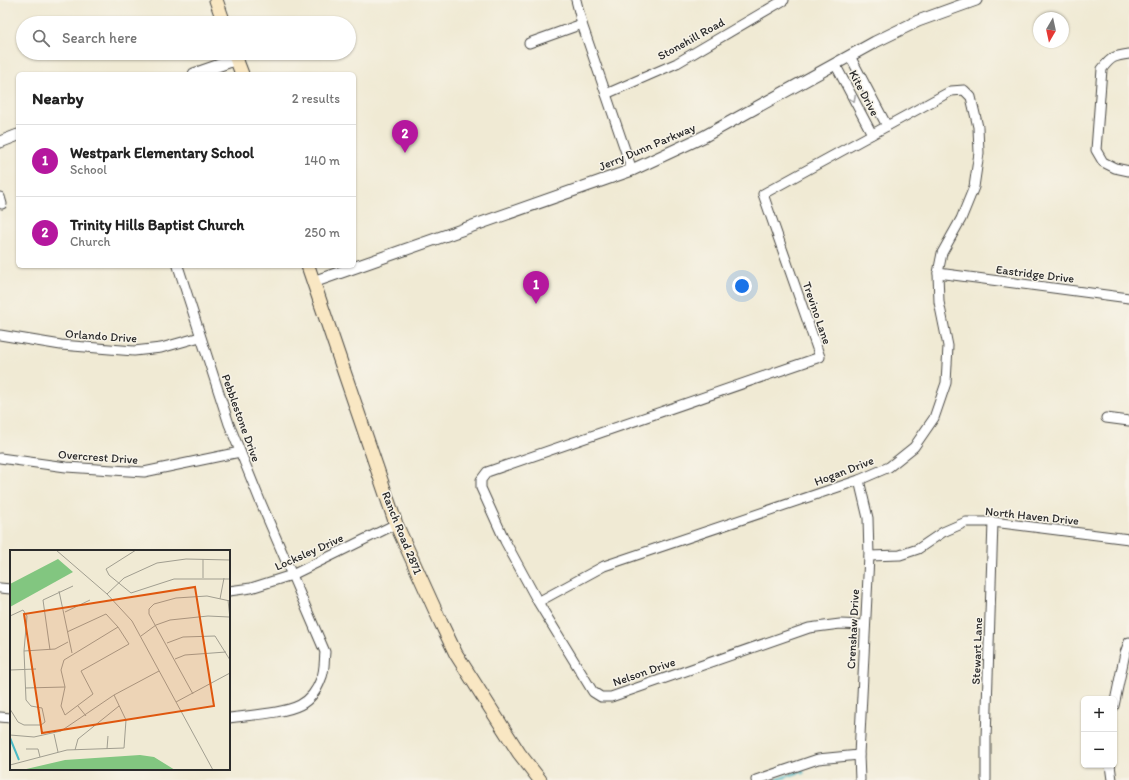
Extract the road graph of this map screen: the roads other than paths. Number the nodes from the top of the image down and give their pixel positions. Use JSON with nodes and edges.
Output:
{"nodes":[{"id":1,"x":216,"y":0,"type":"edge"},
{"id":2,"x":576,"y":0,"type":"edge"},
{"id":3,"x":784,"y":0,"type":"edge"},
{"id":4,"x":976,"y":0,"type":"edge"},
{"id":5,"x":222,"y":16,"type":"edge"},
{"id":6,"x":582,"y":24,"type":"junction"},
{"id":7,"x":529,"y":43,"type":"dead end"},
{"id":8,"x":1129,"y":54,"type":"edge"},
{"id":9,"x":850,"y":56,"type":"junction"},
{"id":10,"x":227,"y":60,"type":"edge"},
{"id":11,"x":237,"y":60,"type":"edge"},
{"id":12,"x":835,"y":64,"type":"junction"},
{"id":13,"x":199,"y":72,"type":"edge"},
{"id":14,"x":241,"y":72,"type":"edge"},
{"id":15,"x":964,"y":90,"type":"joint"},
{"id":16,"x":606,"y":94,"type":"junction"},
{"id":17,"x":887,"y":126,"type":"junction"},
{"id":18,"x":872,"y":134,"type":"junction"},
{"id":19,"x":16,"y":136,"type":"edge"},
{"id":20,"x":0,"y":142,"type":"edge"},
{"id":21,"x":632,"y":170,"type":"junction"},
{"id":22,"x":1129,"y":171,"type":"edge"},
{"id":23,"x":356,"y":267,"type":"edge"},
{"id":24,"x":179,"y":268,"type":"edge"},
{"id":25,"x":309,"y":268,"type":"edge"},
{"id":26,"x":353,"y":268,"type":"edge"},
{"id":27,"x":938,"y":273,"type":"junction"},
{"id":28,"x":313,"y":282,"type":"junction"},
{"id":29,"x":1129,"y":298,"type":"edge"},
{"id":30,"x":0,"y":335,"type":"edge"},
{"id":31,"x":200,"y":336,"type":"junction"},
{"id":32,"x":1106,"y":418,"type":"dead end"},
{"id":33,"x":1129,"y":421,"type":"edge"},
{"id":34,"x":240,"y":452,"type":"junction"},
{"id":35,"x":0,"y":458,"type":"edge"},
{"id":36,"x":481,"y":480,"type":"joint"},
{"id":37,"x":859,"y":480,"type":"junction"},
{"id":38,"x":993,"y":522,"type":"junction"},
{"id":39,"x":396,"y":524,"type":"junction"},
{"id":40,"x":1129,"y":539,"type":"edge"},
{"id":41,"x":869,"y":556,"type":"junction"},
{"id":42,"x":292,"y":575,"type":"junction"},
{"id":43,"x":0,"y":588,"type":"edge"},
{"id":44,"x":10,"y":589,"type":"edge"},
{"id":45,"x":230,"y":591,"type":"edge"},
{"id":46,"x":538,"y":602,"type":"junction"},
{"id":47,"x":866,"y":624,"type":"junction"},
{"id":48,"x":1129,"y":642,"type":"edge"},
{"id":49,"x":1116,"y":696,"type":"edge"},
{"id":50,"x":0,"y":717,"type":"edge"},
{"id":51,"x":10,"y":718,"type":"edge"},
{"id":52,"x":230,"y":718,"type":"edge"},
{"id":53,"x":860,"y":755,"type":"junction"},
{"id":54,"x":1110,"y":768,"type":"edge"},
{"id":55,"x":540,"y":780,"type":"edge"},
{"id":56,"x":756,"y":780,"type":"edge"},
{"id":57,"x":860,"y":780,"type":"edge"},
{"id":58,"x":986,"y":780,"type":"edge"},
{"id":59,"x":1112,"y":780,"type":"edge"}],
"edges":[{"from":1,"to":5,"type":"main road"},
{"from":2,"to":6,"type":"street"},
{"from":3,"to":16,"type":"street","name":"Stonehill Road"},
{"from":4,"to":9,"type":"street","name":"Jerry Dunn Parkway"},
{"from":6,"to":7,"type":"street"},
{"from":6,"to":16,"type":"street"},
{"from":8,"to":22,"type":"street"},
{"from":9,"to":12,"type":"street","name":"Jerry Dunn Parkway"},
{"from":9,"to":17,"type":"street","name":"Kite Drive"},
{"from":10,"to":13,"type":"street"},
{"from":11,"to":14,"type":"main road"},
{"from":12,"to":18,"type":"street","name":"Kite Drive","one_way":true},
{"from":12,"to":21,"type":"street","name":"Jerry Dunn Parkway"},
{"from":15,"to":17,"type":"street","name":"Trevino Lane"},
{"from":15,"to":27,"type":"street","name":"Hogan Drive"},
{"from":16,"to":21,"type":"street"},
{"from":17,"to":18,"type":"street","name":"Trevino Lane"},
{"from":18,"to":36,"type":"street","name":"Trevino Lane"},
{"from":19,"to":20,"type":"street"},
{"from":21,"to":23,"type":"street","name":"Jerry Dunn Parkway"},
{"from":24,"to":31,"type":"street","name":"Pebblestone Drive"},
{"from":25,"to":28,"type":"main road","name":"Ranch Road 2871"},
{"from":26,"to":28,"type":"street","name":"Jerry Dunn Parkway"},
{"from":27,"to":29,"type":"street","name":"Eastridge Drive"},
{"from":27,"to":37,"type":"street","name":"Hogan Drive"},
{"from":28,"to":39,"type":"main road","name":"Ranch Road 2871"},
{"from":30,"to":31,"type":"street","name":"Orlando Drive"},
{"from":31,"to":34,"type":"street","name":"Pebblestone Drive"},
{"from":32,"to":33,"type":"street"},
{"from":34,"to":35,"type":"street","name":"Overcrest Drive"},
{"from":34,"to":42,"type":"street","name":"Pebblestone Drive"},
{"from":36,"to":46,"type":"street","name":"Nelson Drive"},
{"from":37,"to":41,"type":"street","name":"Crenshaw Drive"},
{"from":37,"to":46,"type":"street","name":"Hogan Drive"},
{"from":38,"to":40,"type":"street","name":"North Haven Drive"},
{"from":38,"to":41,"type":"street","name":"North Haven Drive"},
{"from":38,"to":58,"type":"street","name":"Stewart Lane"},
{"from":39,"to":42,"type":"street","name":"Locksley Drive"},
{"from":39,"to":55,"type":"main road","name":"Ranch Road 2871"},
{"from":41,"to":47,"type":"street","name":"Crenshaw Drive"},
{"from":42,"to":45,"type":"street","name":"Locksley Drive"},
{"from":42,"to":52,"type":"street","name":"Pebblestone Drive"},
{"from":43,"to":44,"type":"street"},
{"from":46,"to":47,"type":"street","name":"Nelson Drive"},
{"from":47,"to":53,"type":"street","name":"Crenshaw Drive"},
{"from":48,"to":49,"type":"street"},
{"from":50,"to":51,"type":"street"},
{"from":53,"to":56,"type":"street"},
{"from":53,"to":57,"type":"street","name":"Crenshaw Drive"},
{"from":54,"to":59,"type":"street"}]}
